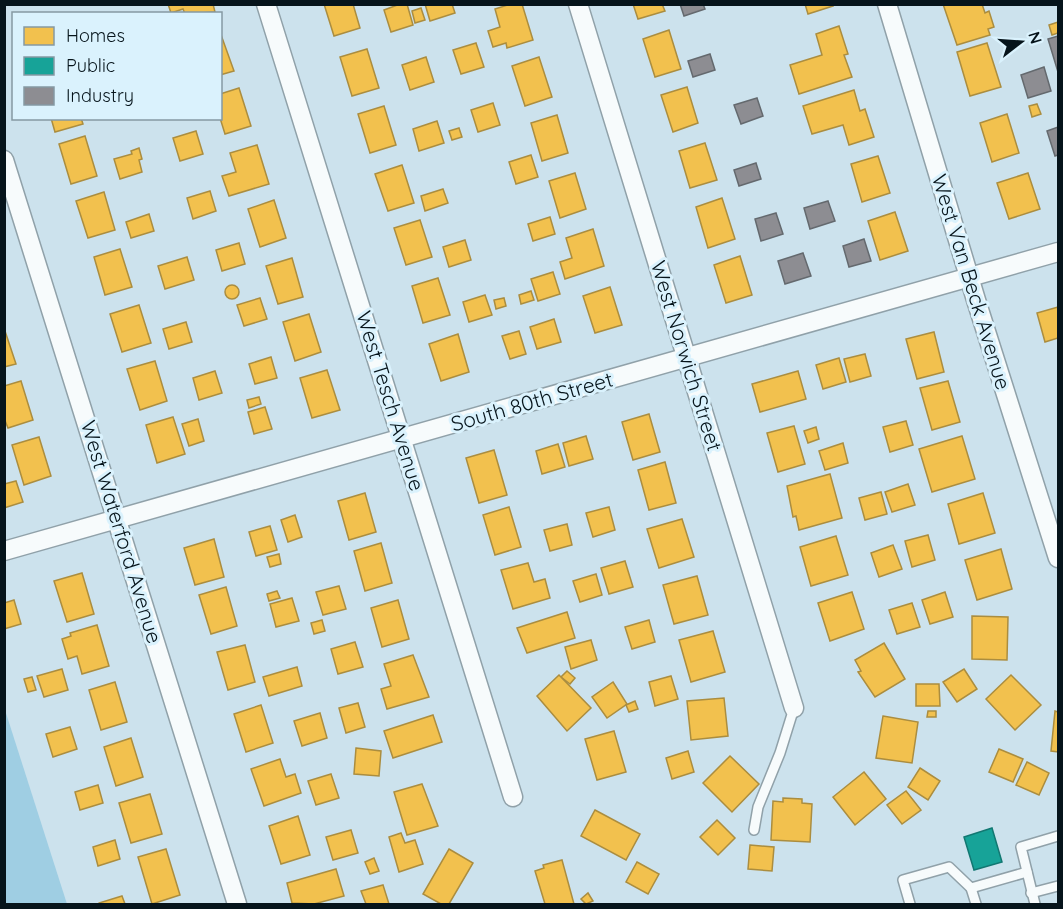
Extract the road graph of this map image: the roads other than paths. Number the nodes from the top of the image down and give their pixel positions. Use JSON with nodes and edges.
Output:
{"nodes":[{"id":1,"x":266,"y":4,"type":"edge"},
{"id":2,"x":578,"y":4,"type":"edge"},
{"id":3,"x":886,"y":4,"type":"edge"},
{"id":4,"x":4,"y":160,"type":"edge"},
{"id":5,"x":1059,"y":252,"type":"edge"},
{"id":6,"x":969,"y":277,"type":"junction"},
{"id":7,"x":686,"y":357,"type":"junction"},
{"id":8,"x":402,"y":440,"type":"junction"},
{"id":9,"x":118,"y":521,"type":"junction"},
{"id":10,"x":4,"y":552,"type":"edge"},
{"id":11,"x":1059,"y":558,"type":"edge"},
{"id":12,"x":794,"y":708,"type":"joint"},
{"id":13,"x":513,"y":797,"type":"dead end"},
{"id":14,"x":754,"y":830,"type":"dead end"},
{"id":15,"x":1059,"y":836,"type":"edge"},
{"id":16,"x":1027,"y":872,"type":"junction"},
{"id":17,"x":1059,"y":886,"type":"edge"},
{"id":18,"x":971,"y":888,"type":"junction"},
{"id":19,"x":1031,"y":893,"type":"junction"},
{"id":20,"x":237,"y":904,"type":"edge"},
{"id":21,"x":910,"y":904,"type":"edge"},
{"id":22,"x":976,"y":904,"type":"edge"},
{"id":23,"x":1035,"y":904,"type":"edge"}],
"edges":[{"from":1,"to":8,"type":"street","name":"West Tesch Avenue"},
{"from":2,"to":7,"type":"street","name":"West Norwich Street"},
{"from":3,"to":6,"type":"street","name":"West Van Beck Avenue"},
{"from":4,"to":9,"type":"street","name":"West Waterford Avenue"},
{"from":5,"to":6,"type":"street","name":"South 80th Street"},
{"from":6,"to":7,"type":"street","name":"South 80th Street"},
{"from":6,"to":11,"type":"street","name":"West Van Beck Avenue"},
{"from":7,"to":8,"type":"street","name":"South 80th Street"},
{"from":7,"to":12,"type":"street","name":"West Norwich Street"},
{"from":8,"to":9,"type":"street","name":"South 80th Street"},
{"from":8,"to":13,"type":"street","name":"West Tesch Avenue"},
{"from":9,"to":10,"type":"street","name":"South 80th Street"},
{"from":9,"to":20,"type":"street","name":"West Waterford Avenue"},
{"from":12,"to":14,"type":"lane"},
{"from":15,"to":16,"type":"lane"},
{"from":16,"to":18,"type":"lane"},
{"from":16,"to":19,"type":"lane"},
{"from":17,"to":19,"type":"lane"},
{"from":18,"to":21,"type":"lane"},
{"from":18,"to":22,"type":"lane"},
{"from":19,"to":23,"type":"lane"}]}
